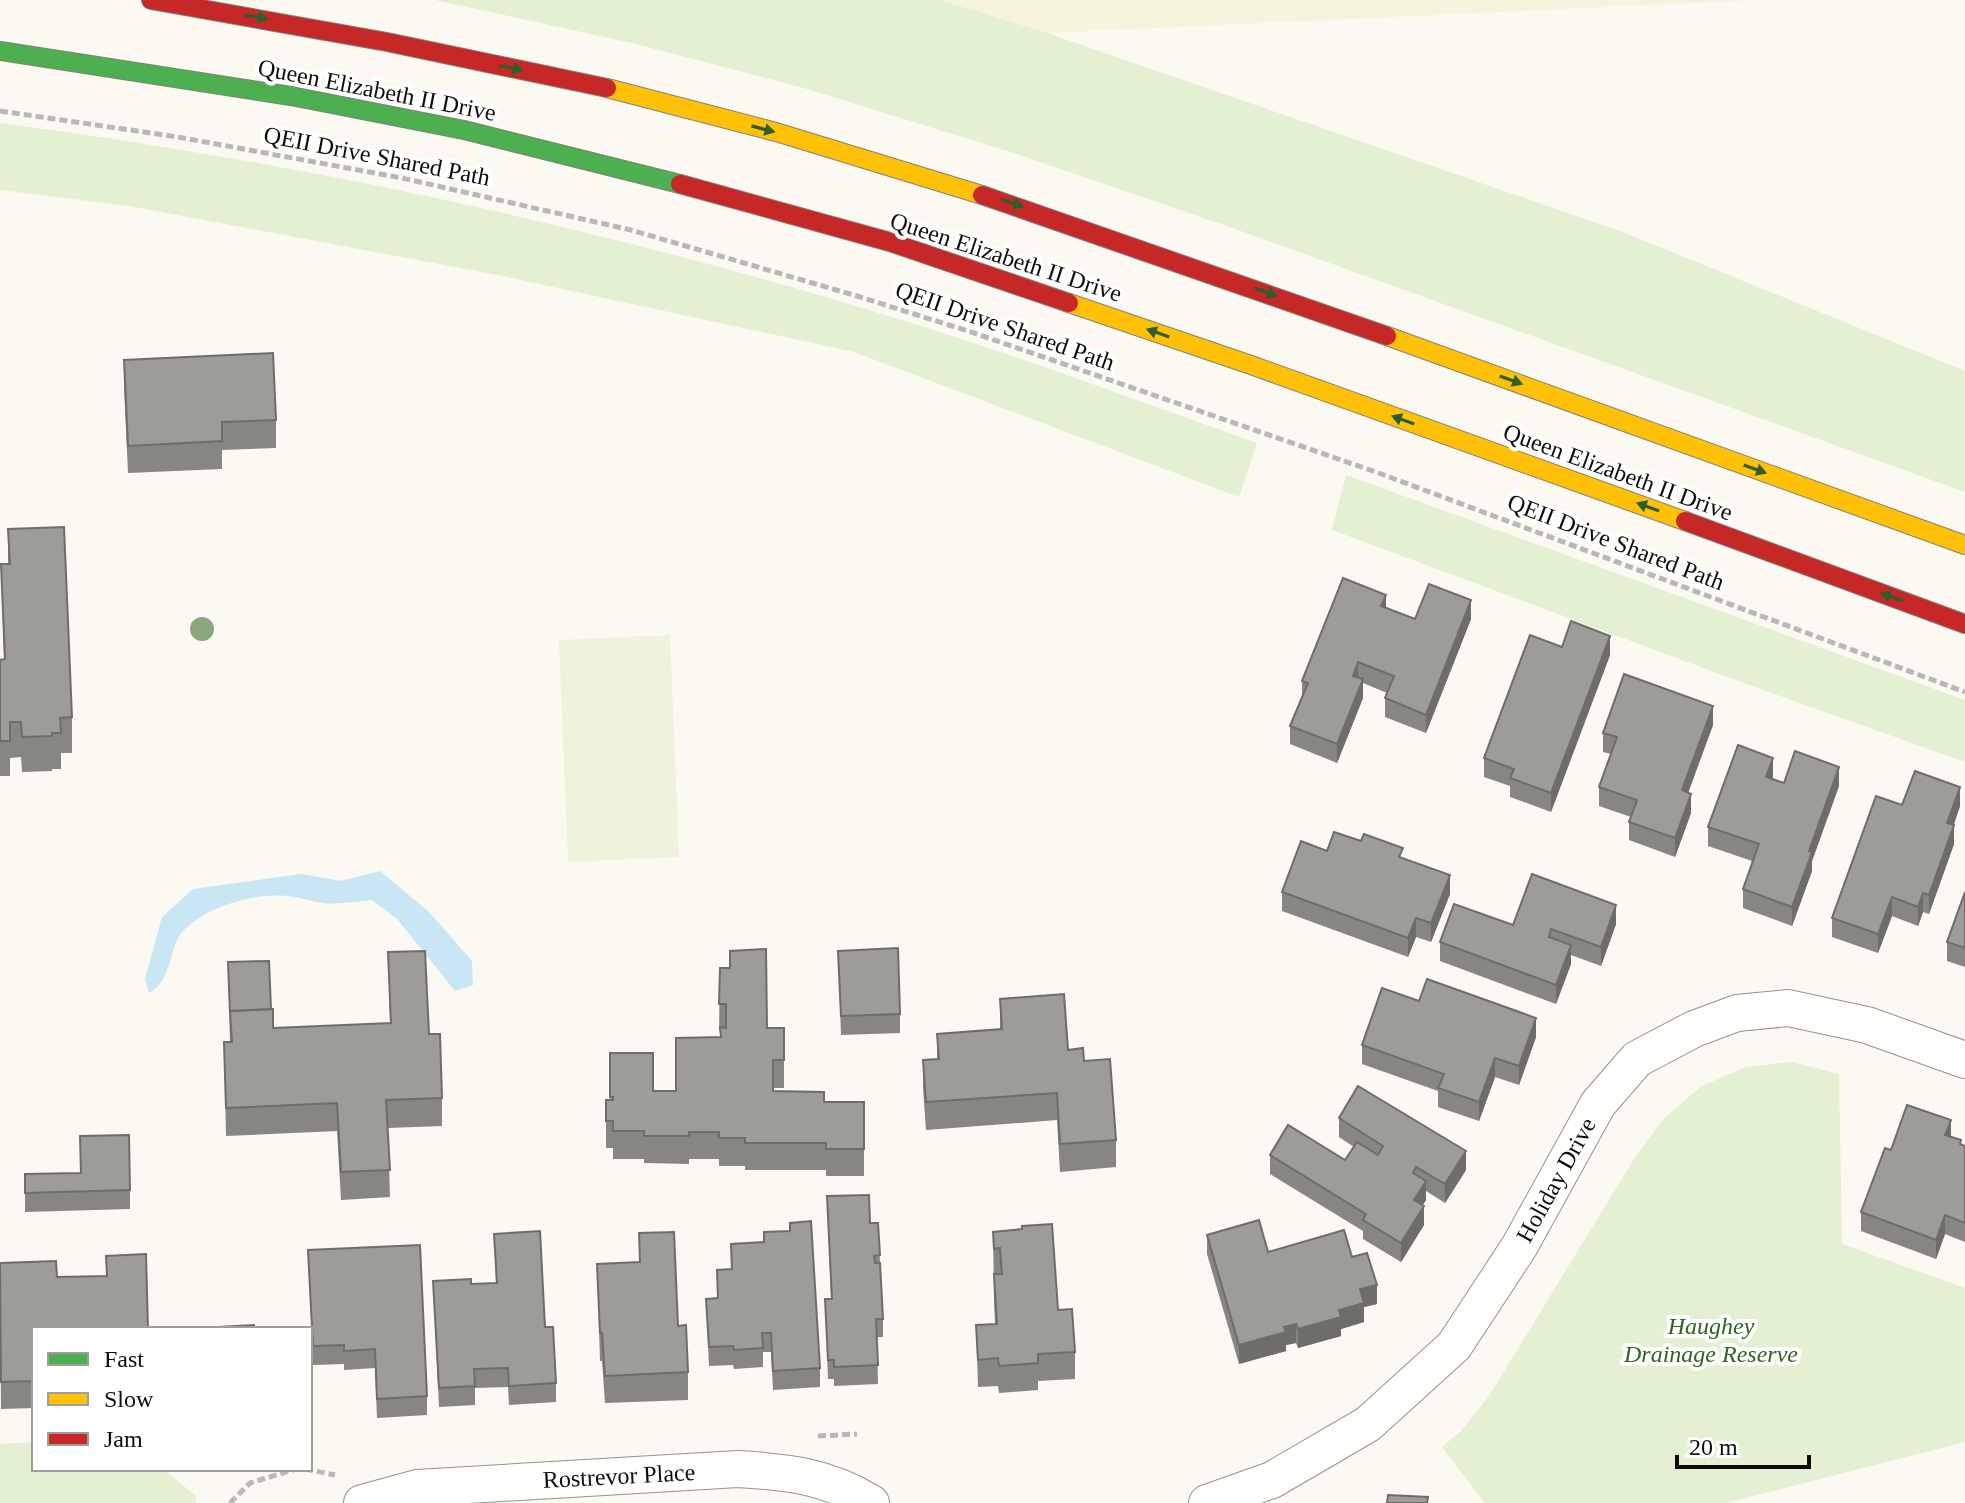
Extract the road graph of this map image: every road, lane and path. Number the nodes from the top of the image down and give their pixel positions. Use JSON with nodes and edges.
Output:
{"nodes":[{"id":1,"x":151,"y":0,"type":"edge"},
{"id":2,"x":0,"y":51,"type":"edge"},
{"id":3,"x":0,"y":111,"type":"edge"},
{"id":4,"x":1965,"y":545,"type":"edge"},
{"id":5,"x":1965,"y":624,"type":"edge"},
{"id":6,"x":1965,"y":692,"type":"edge"},
{"id":7,"x":1965,"y":1060,"type":"edge"},
{"id":8,"x":289,"y":1471,"type":"edge"},
{"id":9,"x":230,"y":1503,"type":"edge"},
{"id":10,"x":362,"y":1503,"type":"edge"},
{"id":11,"x":871,"y":1503,"type":"edge"},
{"id":12,"x":1207,"y":1503,"type":"edge"}],
"edges":[{"from":1,"to":4,"type":"highway","name":"Queen Elizabeth II Drive","one_way":true},
{"from":5,"to":2,"type":"highway","name":"Queen Elizabeth II Drive","one_way":true},
{"from":3,"to":6,"type":"path","name":"QEII Drive Shared Path"},
{"from":7,"to":12,"type":"street","name":"Holiday Drive"},
{"from":8,"to":9,"type":"path"},
{"from":10,"to":11,"type":"street","name":"Rostrevor Place"}]}
